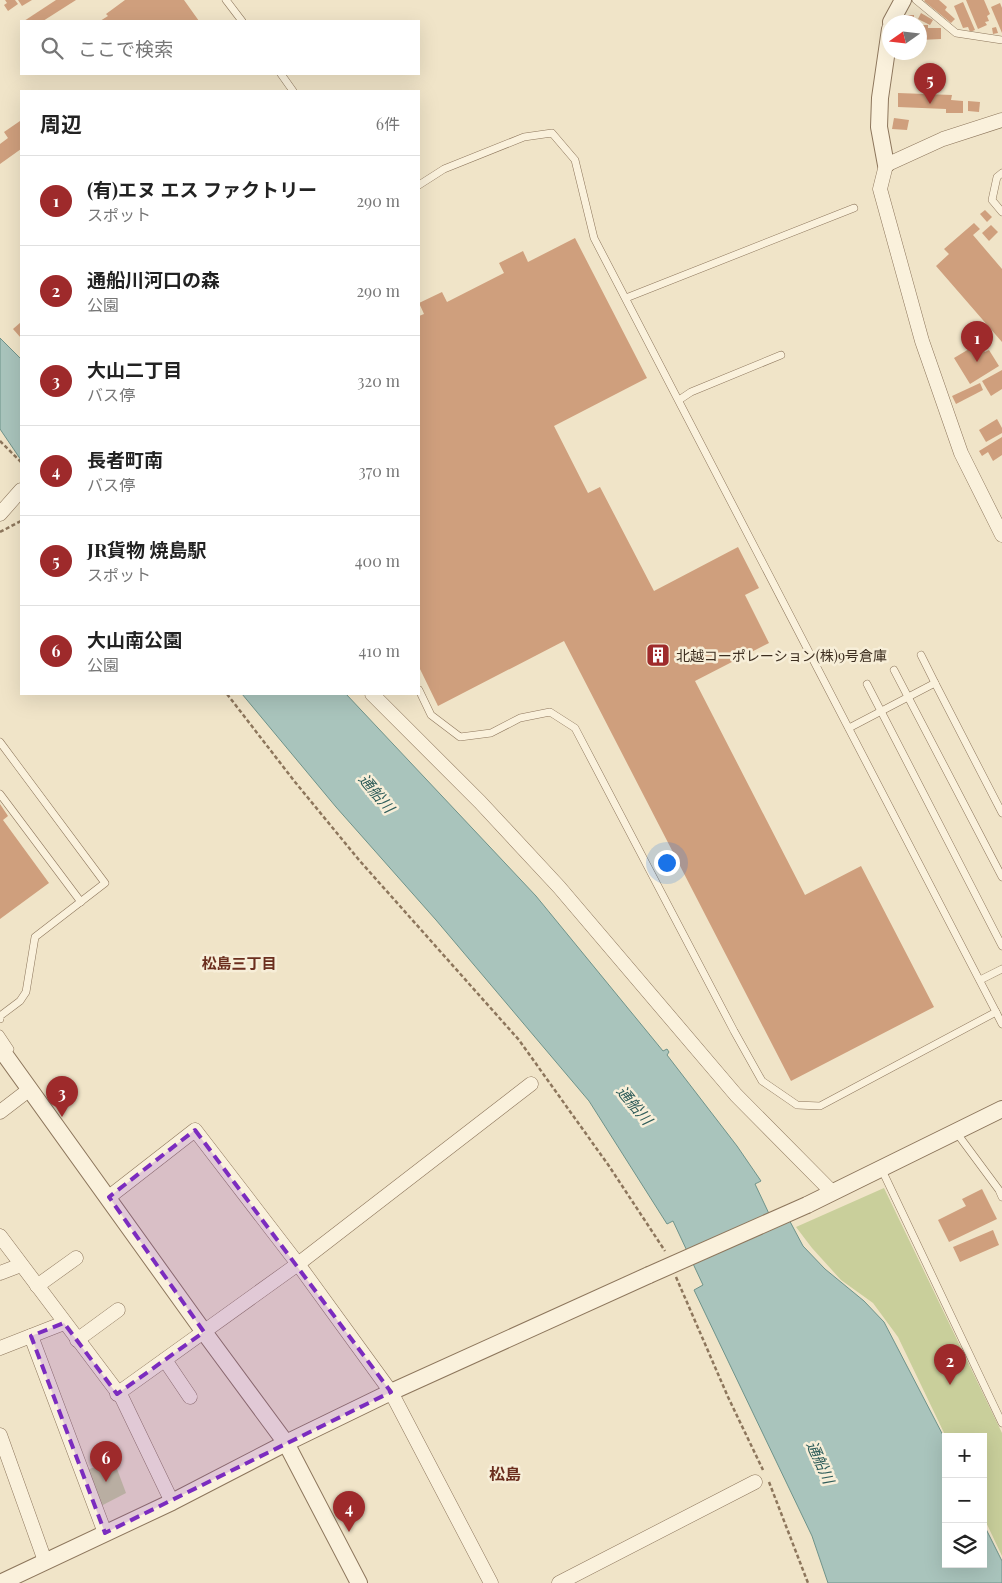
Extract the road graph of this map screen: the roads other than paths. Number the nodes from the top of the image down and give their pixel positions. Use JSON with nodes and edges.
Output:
{"nodes":[{"id":1,"x":226,"y":0,"type":"edge"},
{"id":2,"x":903,"y":0,"type":"edge"},
{"id":3,"x":916,"y":0,"type":"edge"},
{"id":4,"x":895,"y":15,"type":"edge"},
{"id":5,"x":241,"y":20,"type":"edge"},
{"id":6,"x":1002,"y":40,"type":"edge"},
{"id":7,"x":886,"y":60,"type":"edge"},
{"id":8,"x":282,"y":75,"type":"edge"},
{"id":9,"x":292,"y":90,"type":"edge"},
{"id":10,"x":1002,"y":120,"type":"edge"},
{"id":11,"x":886,"y":165,"type":"junction"},
{"id":12,"x":1002,"y":173,"type":"edge"},
{"id":13,"x":420,"y":184,"type":"edge"},
{"id":14,"x":854,"y":208,"type":"dead end"},
{"id":15,"x":1002,"y":212,"type":"edge"},
{"id":16,"x":626,"y":298,"type":"junction"},
{"id":17,"x":781,"y":355,"type":"dead end"},
{"id":18,"x":679,"y":400,"type":"junction"},
{"id":19,"x":20,"y":491,"type":"edge"},
{"id":20,"x":0,"y":514,"type":"edge"},
{"id":21,"x":1002,"y":535,"type":"edge"},
{"id":22,"x":921,"y":656,"type":"dead end"},
{"id":23,"x":894,"y":670,"type":"dead end"},
{"id":24,"x":935,"y":683,"type":"junction"},
{"id":25,"x":867,"y":684,"type":"dead end"},
{"id":26,"x":420,"y":692,"type":"edge"},
{"id":27,"x":373,"y":695,"type":"edge"},
{"id":28,"x":908,"y":697,"type":"junction"},
{"id":29,"x":881,"y":712,"type":"junction"},
{"id":30,"x":849,"y":728,"type":"junction"},
{"id":31,"x":0,"y":742,"type":"edge"},
{"id":32,"x":0,"y":794,"type":"edge"},
{"id":33,"x":1002,"y":813,"type":"edge"},
{"id":34,"x":1002,"y":877,"type":"edge"},
{"id":35,"x":81,"y":902,"type":"junction"},
{"id":36,"x":1002,"y":946,"type":"edge"},
{"id":37,"x":1002,"y":969,"type":"edge"},
{"id":38,"x":980,"y":980,"type":"junction"},
{"id":39,"x":996,"y":1012,"type":"junction"},
{"id":40,"x":0,"y":1019,"type":"edge"},
{"id":41,"x":1002,"y":1024,"type":"edge"},
{"id":42,"x":0,"y":1034,"type":"edge"},
{"id":43,"x":0,"y":1048,"type":"edge"},
{"id":44,"x":16,"y":1070,"type":"junction"},
{"id":45,"x":531,"y":1084,"type":"dead end"},
{"id":46,"x":30,"y":1089,"type":"junction"},
{"id":47,"x":1002,"y":1109,"type":"edge"},
{"id":48,"x":0,"y":1112,"type":"edge"},
{"id":49,"x":956,"y":1132,"type":"junction"},
{"id":50,"x":881,"y":1168,"type":"junction"},
{"id":51,"x":832,"y":1192,"type":"junction"},
{"id":52,"x":109,"y":1197,"type":"junction"},
{"id":53,"x":1002,"y":1197,"type":"edge"},
{"id":54,"x":0,"y":1236,"type":"edge"},
{"id":55,"x":76,"y":1258,"type":"dead end"},
{"id":56,"x":298,"y":1264,"type":"junction"},
{"id":57,"x":22,"y":1265,"type":"junction"},
{"id":58,"x":0,"y":1273,"type":"edge"},
{"id":59,"x":37,"y":1286,"type":"junction"},
{"id":60,"x":118,"y":1310,"type":"dead end"},
{"id":61,"x":64,"y":1323,"type":"junction"},
{"id":62,"x":204,"y":1332,"type":"junction"},
{"id":63,"x":31,"y":1336,"type":"junction"},
{"id":64,"x":77,"y":1340,"type":"junction"},
{"id":65,"x":0,"y":1348,"type":"edge"},
{"id":66,"x":165,"y":1360,"type":"junction"},
{"id":67,"x":391,"y":1392,"type":"junction"},
{"id":68,"x":117,"y":1394,"type":"junction"},
{"id":69,"x":190,"y":1398,"type":"dead end"},
{"id":70,"x":1002,"y":1423,"type":"edge"},
{"id":71,"x":0,"y":1435,"type":"edge"},
{"id":72,"x":286,"y":1443,"type":"junction"},
{"id":73,"x":755,"y":1482,"type":"dead end"},
{"id":74,"x":172,"y":1502,"type":"junction"},
{"id":75,"x":105,"y":1533,"type":"junction"},
{"id":76,"x":45,"y":1561,"type":"junction"},
{"id":77,"x":0,"y":1583,"type":"edge"},
{"id":78,"x":359,"y":1583,"type":"edge"},
{"id":79,"x":491,"y":1583,"type":"edge"},
{"id":80,"x":559,"y":1583,"type":"edge"}],
"edges":[{"from":1,"to":5,"type":"lane"},
{"from":2,"to":4,"type":"street"},
{"from":3,"to":6,"type":"lane"},
{"from":7,"to":11,"type":"street"},
{"from":8,"to":9,"type":"lane"},
{"from":10,"to":11,"type":"street"},
{"from":11,"to":21,"type":"street"},
{"from":12,"to":15,"type":"lane"},
{"from":13,"to":16,"type":"lane"},
{"from":14,"to":16,"type":"lane"},
{"from":16,"to":18,"type":"lane"},
{"from":17,"to":18,"type":"lane"},
{"from":18,"to":30,"type":"lane"},
{"from":19,"to":20,"type":"street"},
{"from":22,"to":24,"type":"lane"},
{"from":23,"to":28,"type":"lane"},
{"from":24,"to":28,"type":"lane"},
{"from":24,"to":33,"type":"lane"},
{"from":25,"to":29,"type":"lane"},
{"from":26,"to":39,"type":"lane"},
{"from":27,"to":51,"type":"street"},
{"from":28,"to":29,"type":"lane"},
{"from":28,"to":34,"type":"lane"},
{"from":29,"to":30,"type":"lane"},
{"from":29,"to":36,"type":"lane"},
{"from":30,"to":38,"type":"lane"},
{"from":31,"to":35,"type":"lane"},
{"from":32,"to":35,"type":"lane"},
{"from":35,"to":40,"type":"lane"},
{"from":37,"to":38,"type":"lane"},
{"from":38,"to":39,"type":"lane"},
{"from":39,"to":41,"type":"lane"},
{"from":42,"to":44,"type":"lane"},
{"from":43,"to":44,"type":"street"},
{"from":44,"to":46,"type":"street"},
{"from":45,"to":56,"type":"street"},
{"from":46,"to":48,"type":"street"},
{"from":46,"to":52,"type":"street"},
{"from":47,"to":49,"type":"street"},
{"from":49,"to":50,"type":"street"},
{"from":49,"to":53,"type":"lane"},
{"from":50,"to":51,"type":"street"},
{"from":50,"to":70,"type":"lane"},
{"from":51,"to":67,"type":"street","bridge":true},
{"from":52,"to":56,"type":"street"},
{"from":52,"to":62,"type":"street"},
{"from":54,"to":57,"type":"street"},
{"from":55,"to":59,"type":"street"},
{"from":56,"to":62,"type":"street"},
{"from":56,"to":67,"type":"street"},
{"from":57,"to":58,"type":"street"},
{"from":57,"to":59,"type":"street"},
{"from":59,"to":61,"type":"street"},
{"from":60,"to":64,"type":"street"},
{"from":61,"to":63,"type":"street"},
{"from":61,"to":64,"type":"street"},
{"from":62,"to":66,"type":"street"},
{"from":62,"to":72,"type":"street"},
{"from":63,"to":65,"type":"street"},
{"from":63,"to":75,"type":"street"},
{"from":64,"to":68,"type":"street"},
{"from":66,"to":68,"type":"street"},
{"from":66,"to":69,"type":"street"},
{"from":67,"to":72,"type":"street"},
{"from":67,"to":79,"type":"street"},
{"from":68,"to":74,"type":"street"},
{"from":71,"to":76,"type":"street"},
{"from":72,"to":74,"type":"street"},
{"from":72,"to":78,"type":"street"},
{"from":73,"to":80,"type":"street"},
{"from":74,"to":75,"type":"street"},
{"from":75,"to":76,"type":"street"},
{"from":76,"to":77,"type":"street"}]}
